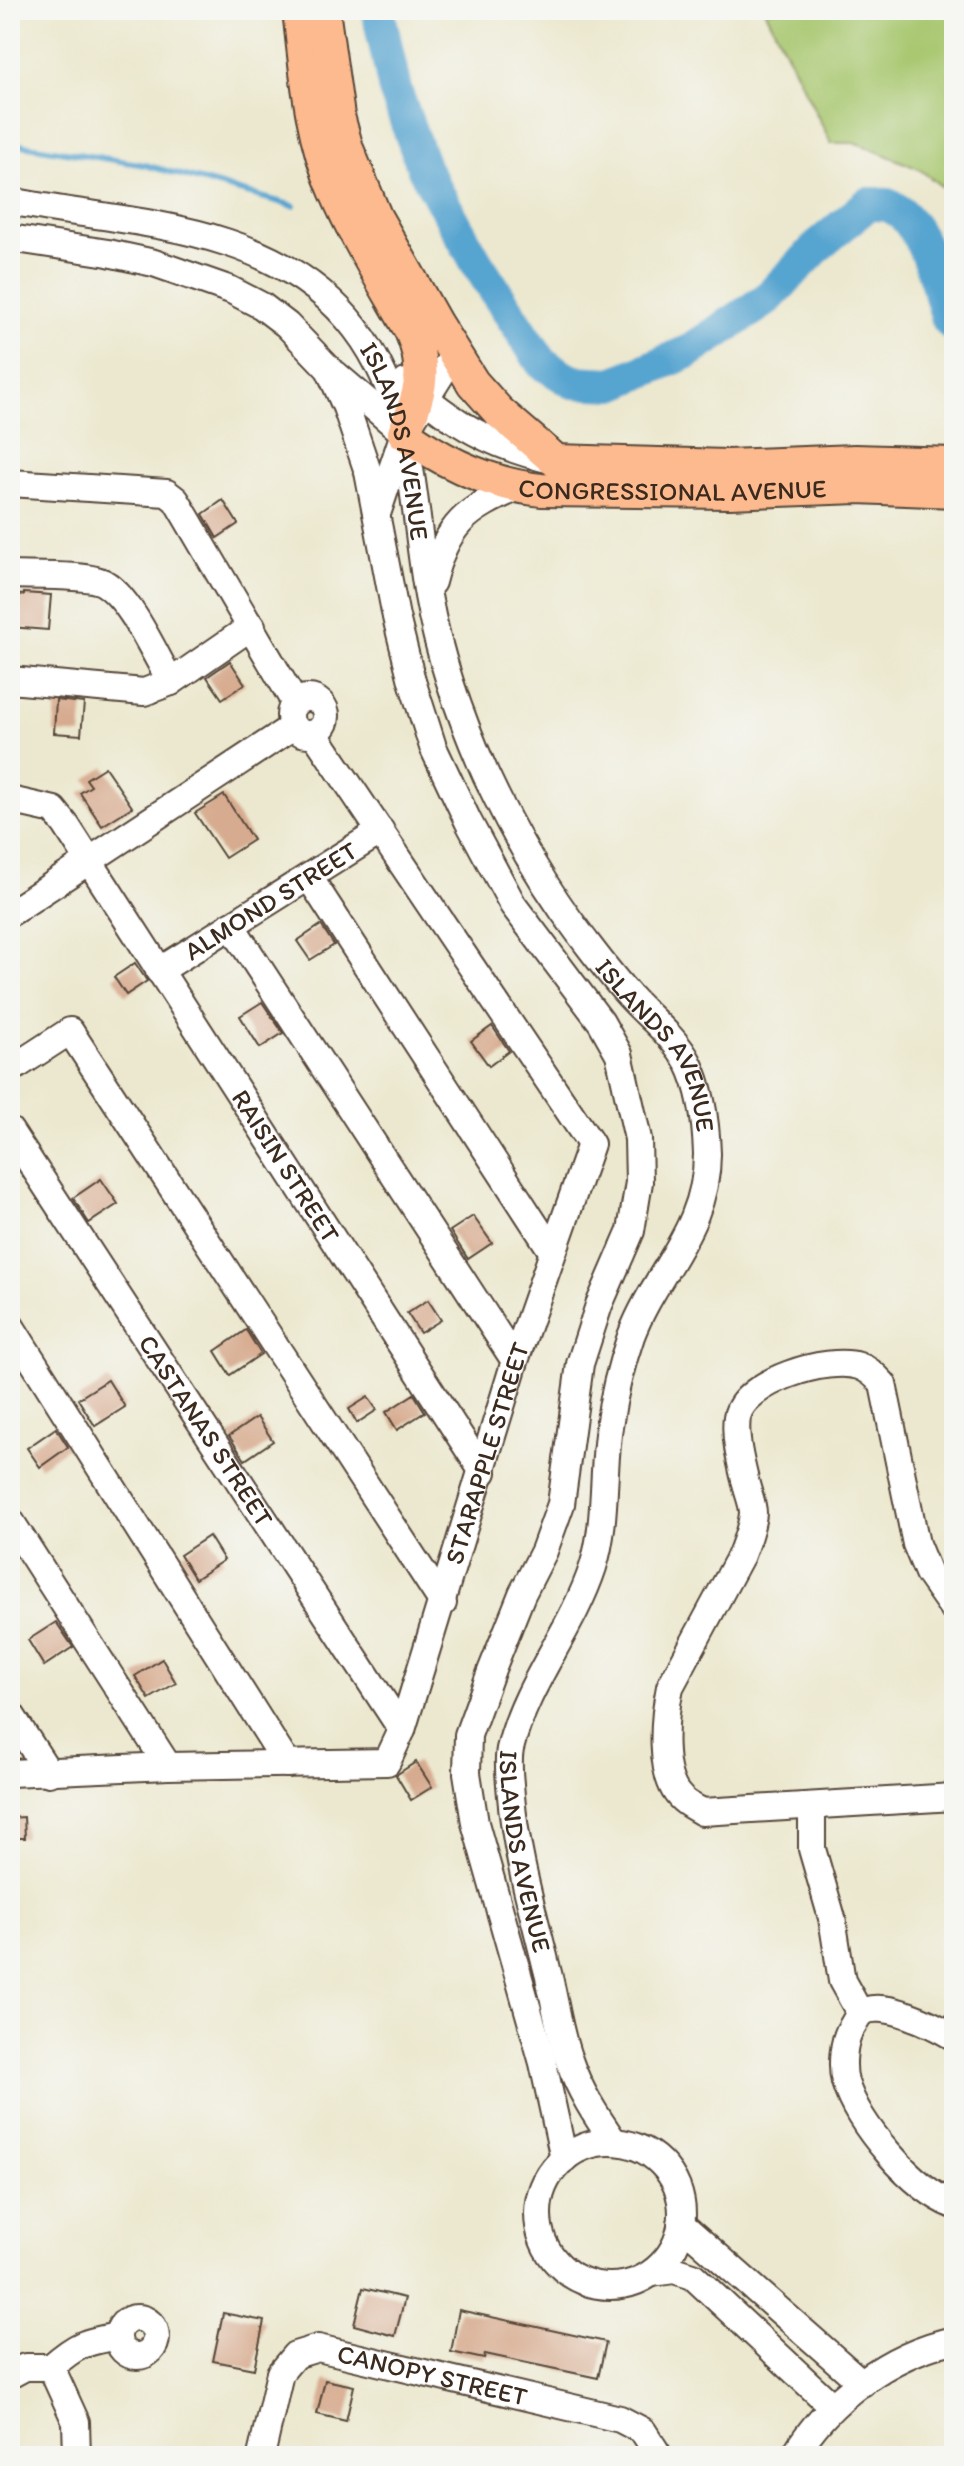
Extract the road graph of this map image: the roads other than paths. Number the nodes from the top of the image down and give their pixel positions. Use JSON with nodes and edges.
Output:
{"nodes":[{"id":1,"x":299,"y":10,"type":"edge"},
{"id":2,"x":323,"y":10,"type":"edge"},
{"id":3,"x":10,"y":201,"type":"edge"},
{"id":4,"x":10,"y":238,"type":"edge"},
{"id":5,"x":371,"y":350,"type":"junction"},
{"id":6,"x":454,"y":354,"type":"junction"},
{"id":7,"x":329,"y":369,"type":"junction"},
{"id":8,"x":421,"y":395,"type":"junction"},
{"id":9,"x":456,"y":421,"type":"junction"},
{"id":10,"x":404,"y":433,"type":"junction"},
{"id":11,"x":556,"y":461,"type":"junction"},
{"id":12,"x":954,"y":464,"type":"edge"},
{"id":13,"x":10,"y":483,"type":"edge"},
{"id":14,"x":519,"y":487,"type":"junction"},
{"id":15,"x":954,"y":491,"type":"edge"},
{"id":16,"x":377,"y":514,"type":"junction"},
{"id":17,"x":10,"y":575,"type":"edge"},
{"id":18,"x":429,"y":597,"type":"junction"},
{"id":19,"x":252,"y":626,"type":"junction"},
{"id":20,"x":10,"y":680,"type":"edge"},
{"id":21,"x":171,"y":682,"type":"junction"},
{"id":22,"x":301,"y":721,"type":"junction"},
{"id":23,"x":10,"y":800,"type":"edge"},
{"id":24,"x":381,"y":831,"type":"junction"},
{"id":25,"x":91,"y":860,"type":"junction"},
{"id":26,"x":309,"y":877,"type":"junction"},
{"id":27,"x":543,"y":885,"type":"junction"},
{"id":28,"x":513,"y":905,"type":"junction"},
{"id":29,"x":10,"y":913,"type":"edge"},
{"id":30,"x":231,"y":925,"type":"junction"},
{"id":31,"x":159,"y":971,"type":"junction"},
{"id":32,"x":10,"y":1070,"type":"edge"},
{"id":33,"x":10,"y":1131,"type":"edge"},
{"id":34,"x":552,"y":1251,"type":"junction"},
{"id":35,"x":10,"y":1325,"type":"edge"},
{"id":36,"x":515,"y":1361,"type":"junction"},
{"id":37,"x":483,"y":1472,"type":"junction"},
{"id":38,"x":10,"y":1520,"type":"edge"},
{"id":39,"x":443,"y":1603,"type":"junction"},
{"id":40,"x":954,"y":1610,"type":"edge"},
{"id":41,"x":10,"y":1713,"type":"edge"},
{"id":42,"x":402,"y":1730,"type":"junction"},
{"id":43,"x":287,"y":1764,"type":"junction"},
{"id":44,"x":168,"y":1766,"type":"junction"},
{"id":45,"x":10,"y":1773,"type":"edge"},
{"id":46,"x":49,"y":1773,"type":"junction"},
{"id":47,"x":954,"y":1797,"type":"edge"},
{"id":48,"x":812,"y":1807,"type":"junction"},
{"id":49,"x":860,"y":2013,"type":"junction"},
{"id":50,"x":954,"y":2037,"type":"edge"},
{"id":51,"x":614,"y":2142,"type":"junction"},
{"id":52,"x":564,"y":2159,"type":"junction"},
{"id":53,"x":954,"y":2205,"type":"edge"},
{"id":54,"x":681,"y":2224,"type":"junction"},
{"id":55,"x":652,"y":2273,"type":"junction"},
{"id":56,"x":118,"y":2336,"type":"dead end"},
{"id":57,"x":954,"y":2340,"type":"edge"},
{"id":58,"x":51,"y":2367,"type":"junction"},
{"id":59,"x":10,"y":2375,"type":"edge"},
{"id":60,"x":862,"y":2383,"type":"junction"},
{"id":61,"x":832,"y":2406,"type":"junction"},
{"id":62,"x":77,"y":2456,"type":"edge"},
{"id":63,"x":261,"y":2456,"type":"edge"},
{"id":64,"x":659,"y":2456,"type":"edge"},
{"id":65,"x":794,"y":2456,"type":"edge"}],
"edges":[{"from":1,"to":8,"type":"main road"},
{"from":2,"to":6,"type":"main road","name":"CONGRESSIONAL AVENUE"},
{"from":3,"to":5,"type":"street","name":"ISLANDS AVENUE"},
{"from":4,"to":7,"type":"street","name":"ISLANDS AVENUE"},
{"from":5,"to":8,"type":"street","name":"CONGRESSIONAL AVENUE"},
{"from":5,"to":10,"type":"street","name":"ISLANDS AVENUE"},
{"from":6,"to":8,"type":"street"},
{"from":6,"to":11,"type":"main road","name":"CONGRESSIONAL AVENUE"},
{"from":7,"to":10,"type":"street","name":"CONGRESSIONAL AVENUE"},
{"from":7,"to":16,"type":"street","name":"ISLANDS AVENUE"},
{"from":8,"to":9,"type":"street","name":"CONGRESSIONAL AVENUE"},
{"from":8,"to":10,"type":"main road"},
{"from":9,"to":10,"type":"street"},
{"from":9,"to":11,"type":"street","name":"CONGRESSIONAL AVENUE"},
{"from":10,"to":14,"type":"main road","name":"CONGRESSIONAL AVENUE"},
{"from":10,"to":16,"type":"street"},
{"from":10,"to":18,"type":"street","name":"ISLANDS AVENUE"},
{"from":11,"to":12,"type":"main road","name":"CONGRESSIONAL AVENUE"},
{"from":13,"to":19,"type":"street"},
{"from":14,"to":15,"type":"main road","name":"CONGRESSIONAL AVENUE"},
{"from":14,"to":18,"type":"street"},
{"from":16,"to":28,"type":"street","name":"ISLANDS AVENUE"},
{"from":17,"to":21,"type":"street"},
{"from":18,"to":27,"type":"street","name":"ISLANDS AVENUE"},
{"from":19,"to":21,"type":"street"},
{"from":19,"to":22,"type":"street"},
{"from":20,"to":21,"type":"street"},
{"from":22,"to":24,"type":"street"},
{"from":22,"to":25,"type":"street"},
{"from":23,"to":25,"type":"street","name":"RAISIN STREET"},
{"from":24,"to":26,"type":"street","name":"ALMOND STREET"},
{"from":24,"to":34,"type":"street","name":"STARAPPLE STREET"},
{"from":25,"to":29,"type":"street"},
{"from":25,"to":31,"type":"street","name":"RAISIN STREET"},
{"from":26,"to":30,"type":"street","name":"ALMOND STREET"},
{"from":26,"to":34,"type":"street"},
{"from":27,"to":28,"type":"street"},
{"from":27,"to":51,"type":"street","name":"ISLANDS AVENUE"},
{"from":28,"to":52,"type":"street","name":"ISLANDS AVENUE"},
{"from":30,"to":31,"type":"street","name":"ALMOND STREET"},
{"from":30,"to":36,"type":"street"},
{"from":31,"to":37,"type":"street","name":"RAISIN STREET"},
{"from":32,"to":39,"type":"street"},
{"from":33,"to":42,"type":"street","name":"CASTANAS STREET"},
{"from":34,"to":36,"type":"street","name":"STARAPPLE STREET"},
{"from":35,"to":43,"type":"street"},
{"from":36,"to":37,"type":"street","name":"STARAPPLE STREET"},
{"from":37,"to":39,"type":"street","name":"STARAPPLE STREET"},
{"from":38,"to":44,"type":"street"},
{"from":39,"to":42,"type":"street","name":"STARAPPLE STREET"},
{"from":40,"to":48,"type":"street"},
{"from":41,"to":46,"type":"street"},
{"from":42,"to":43,"type":"street","name":"STARAPPLE STREET"},
{"from":43,"to":44,"type":"street"},
{"from":44,"to":46,"type":"street"},
{"from":45,"to":46,"type":"street"},
{"from":47,"to":48,"type":"street"},
{"from":48,"to":49,"type":"street"},
{"from":49,"to":50,"type":"street"},
{"from":49,"to":53,"type":"street"},
{"from":51,"to":52,"type":"street"},
{"from":51,"to":54,"type":"street"},
{"from":52,"to":55,"type":"street"},
{"from":54,"to":55,"type":"street"},
{"from":54,"to":60,"type":"street"},
{"from":55,"to":61,"type":"street"},
{"from":56,"to":58,"type":"street"},
{"from":57,"to":60,"type":"street"},
{"from":58,"to":59,"type":"street"},
{"from":58,"to":62,"type":"street"},
{"from":60,"to":61,"type":"street"},
{"from":61,"to":65,"type":"street"},
{"from":63,"to":64,"type":"street","name":"CANOPY STREET"}]}
